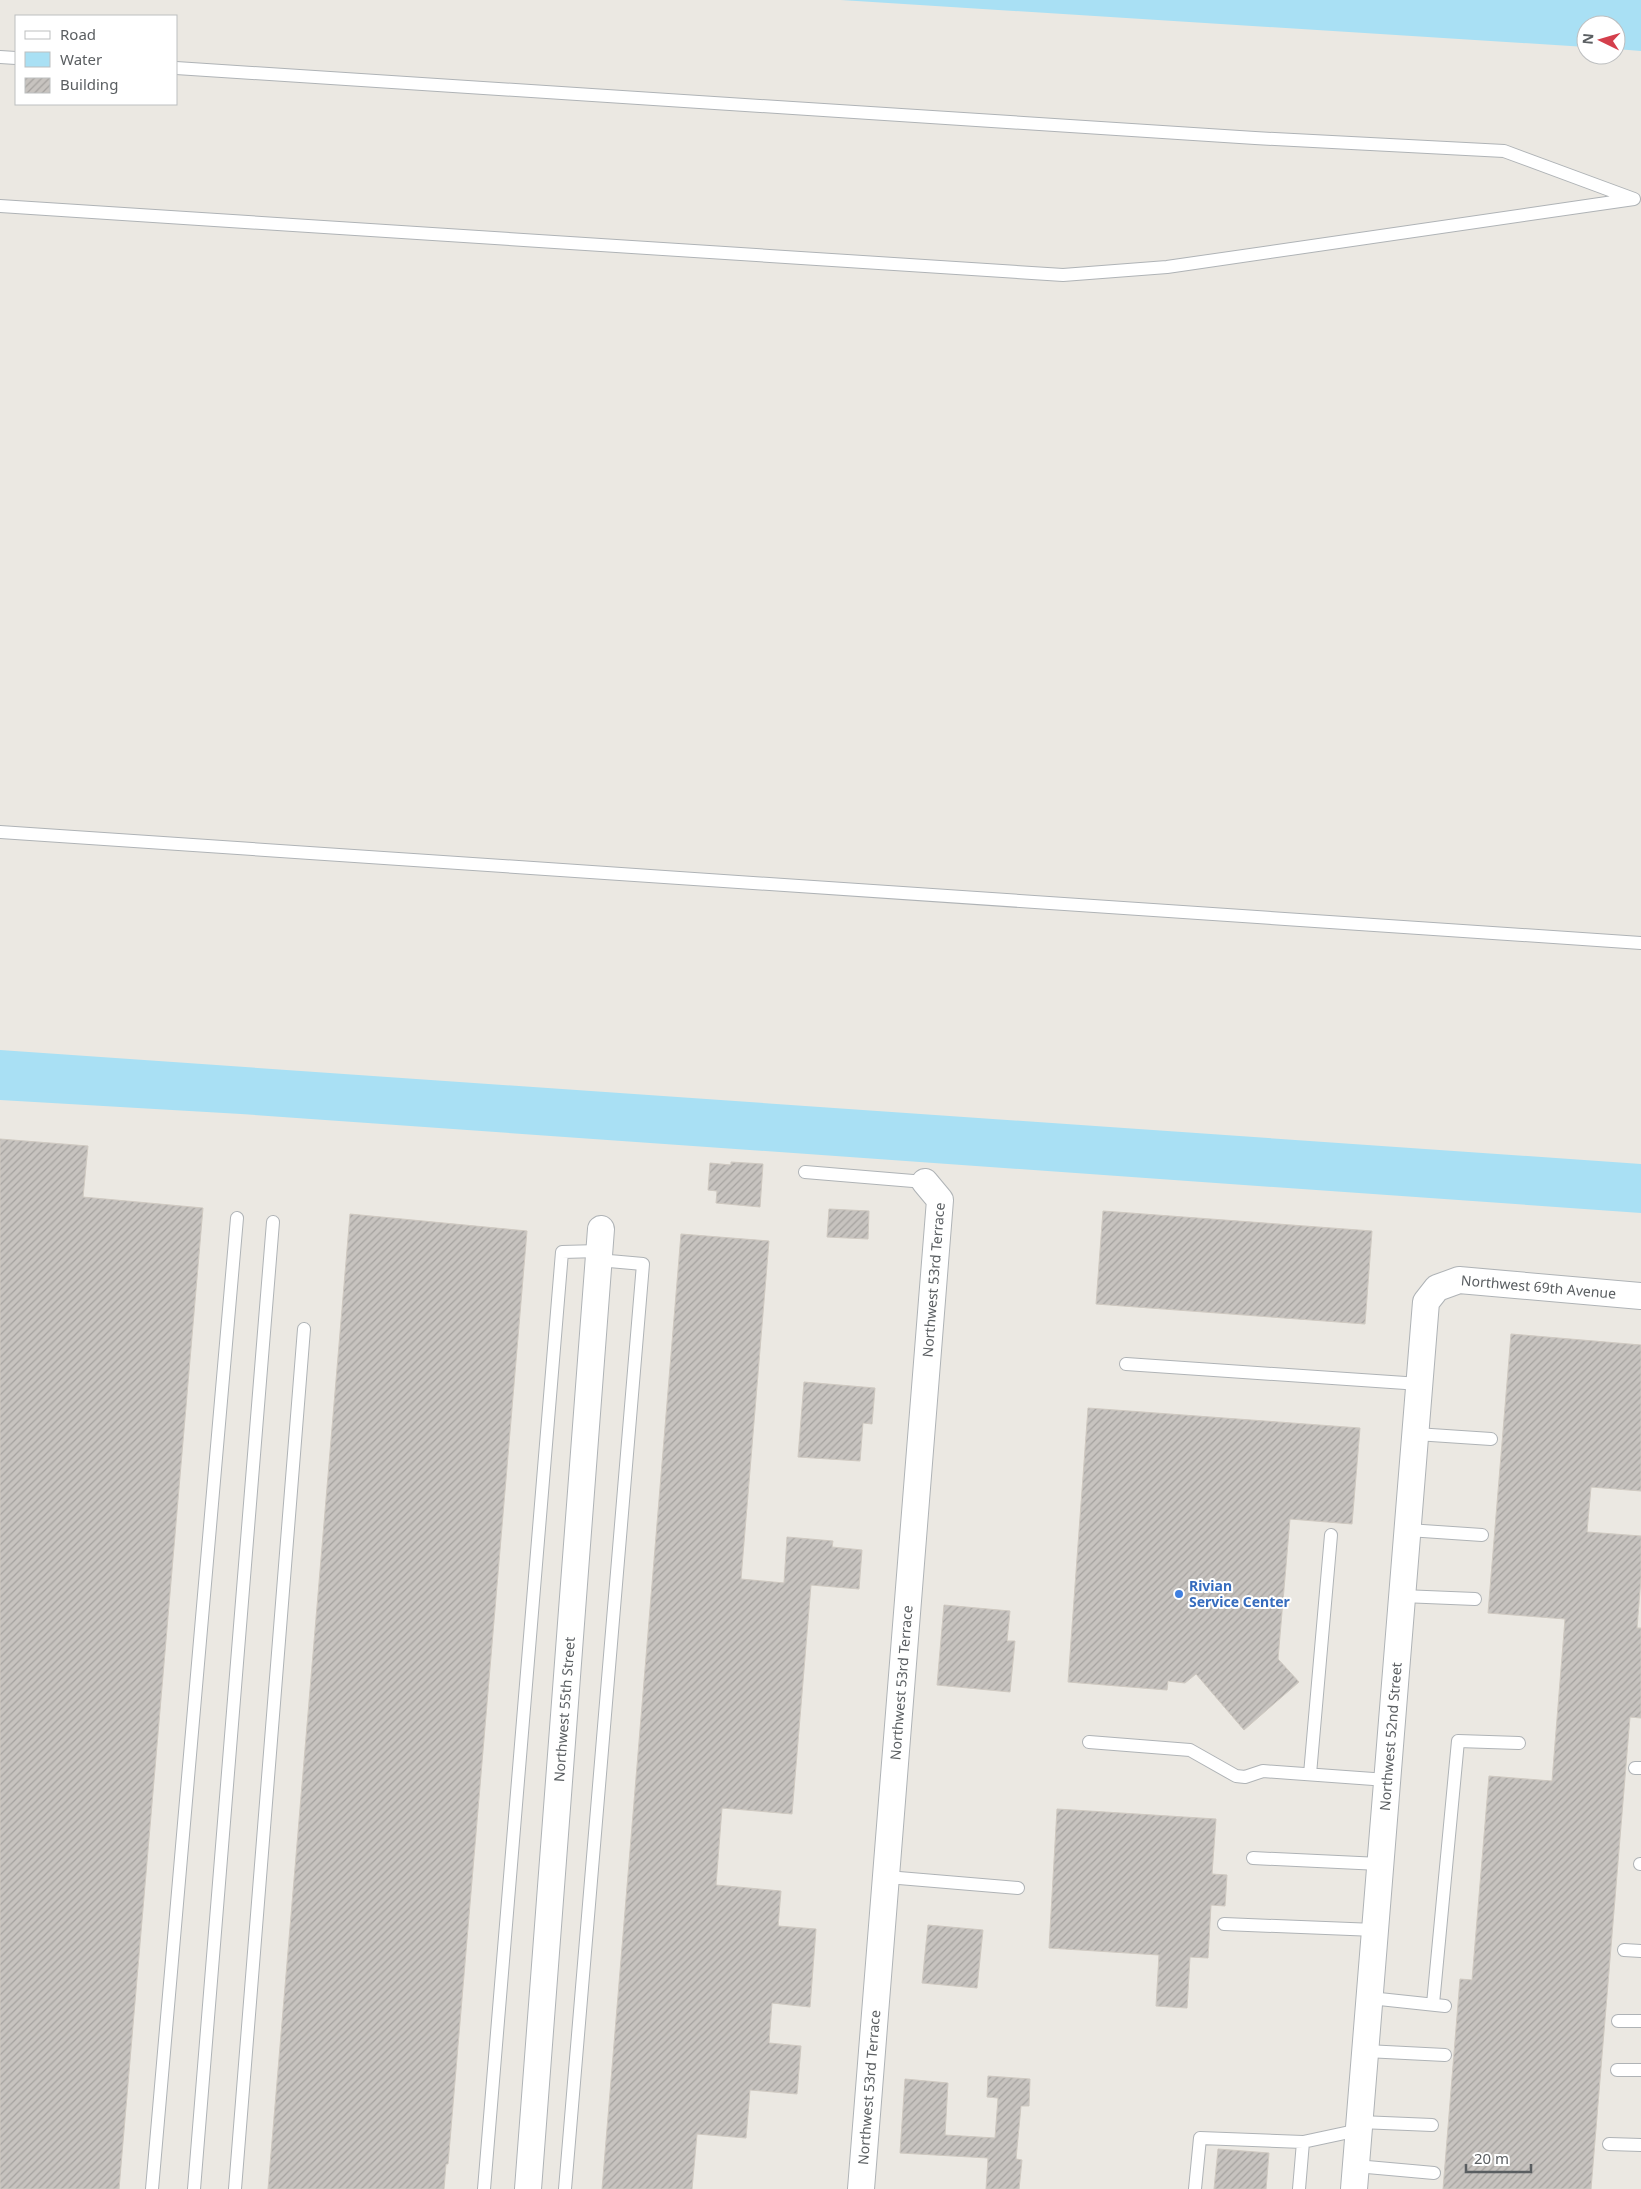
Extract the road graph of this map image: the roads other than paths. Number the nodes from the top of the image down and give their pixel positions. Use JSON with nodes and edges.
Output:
{"nodes":[{"id":1,"x":0,"y":57,"type":"edge"},
{"id":2,"x":15,"y":58,"type":"edge"},
{"id":3,"x":178,"y":68,"type":"edge"},
{"id":4,"x":1637,"y":198,"type":"edge"},
{"id":5,"x":0,"y":206,"type":"edge"},
{"id":6,"x":0,"y":832,"type":"edge"},
{"id":7,"x":1641,"y":943,"type":"edge"},
{"id":8,"x":805,"y":1172,"type":"dead end"},
{"id":9,"x":924,"y":1182,"type":"joint"},
{"id":10,"x":238,"y":1218,"type":"dead end"},
{"id":11,"x":273,"y":1222,"type":"dead end"},
{"id":12,"x":599,"y":1247,"type":"junction"},
{"id":13,"x":1437,"y":1288,"type":"joint"},
{"id":14,"x":1641,"y":1296,"type":"edge"},
{"id":15,"x":304,"y":1329,"type":"dead end"},
{"id":16,"x":1126,"y":1364,"type":"dead end"},
{"id":17,"x":1420,"y":1384,"type":"junction"},
{"id":18,"x":1416,"y":1434,"type":"junction"},
{"id":19,"x":1491,"y":1439,"type":"dead end"},
{"id":20,"x":1408,"y":1530,"type":"junction"},
{"id":21,"x":1331,"y":1535,"type":"dead end"},
{"id":22,"x":1482,"y":1535,"type":"dead end"},
{"id":23,"x":1402,"y":1596,"type":"junction"},
{"id":24,"x":1475,"y":1599,"type":"dead end"},
{"id":25,"x":1089,"y":1742,"type":"dead end"},
{"id":26,"x":1519,"y":1743,"type":"dead end"},
{"id":27,"x":1310,"y":1774,"type":"junction"},
{"id":28,"x":1388,"y":1780,"type":"junction"},
{"id":29,"x":1253,"y":1858,"type":"dead end"},
{"id":30,"x":1380,"y":1864,"type":"junction"},
{"id":31,"x":887,"y":1877,"type":"junction"},
{"id":32,"x":1018,"y":1888,"type":"dead end"},
{"id":33,"x":1224,"y":1924,"type":"dead end"},
{"id":34,"x":1375,"y":1930,"type":"junction"},
{"id":35,"x":1624,"y":1950,"type":"dead end"},
{"id":36,"x":1641,"y":1951,"type":"edge"},
{"id":37,"x":1370,"y":1998,"type":"junction"},
{"id":38,"x":1618,"y":2021,"type":"dead end"},
{"id":39,"x":1641,"y":2021,"type":"edge"},
{"id":40,"x":1366,"y":2051,"type":"junction"},
{"id":41,"x":1445,"y":2055,"type":"dead end"},
{"id":42,"x":1617,"y":2070,"type":"dead end"},
{"id":43,"x":1641,"y":2070,"type":"edge"},
{"id":44,"x":1432,"y":2124,"type":"dead end"},
{"id":45,"x":1360,"y":2126,"type":"junction"},
{"id":46,"x":1303,"y":2142,"type":"junction"},
{"id":47,"x":1609,"y":2144,"type":"dead end"},
{"id":48,"x":1641,"y":2145,"type":"edge"},
{"id":49,"x":1434,"y":2173,"type":"dead end"},
{"id":50,"x":1355,"y":2178,"type":"edge"},
{"id":51,"x":152,"y":2189,"type":"edge"},
{"id":52,"x":194,"y":2189,"type":"edge"},
{"id":53,"x":235,"y":2189,"type":"edge"},
{"id":54,"x":484,"y":2189,"type":"edge"},
{"id":55,"x":528,"y":2189,"type":"edge"},
{"id":56,"x":565,"y":2189,"type":"edge"},
{"id":57,"x":861,"y":2189,"type":"edge"},
{"id":58,"x":1196,"y":2189,"type":"edge"},
{"id":59,"x":1299,"y":2189,"type":"edge"}],
"edges":[{"from":1,"to":2,"type":"lane"},
{"from":3,"to":4,"type":"lane"},
{"from":4,"to":5,"type":"lane"},
{"from":6,"to":7,"type":"lane"},
{"from":8,"to":9,"type":"lane"},
{"from":9,"to":31,"type":"street","name":"Northwest 53rd Terrace"},
{"from":10,"to":51,"type":"lane"},
{"from":11,"to":52,"type":"lane"},
{"from":12,"to":54,"type":"lane"},
{"from":12,"to":55,"type":"street","name":"Northwest 55th Street"},
{"from":12,"to":56,"type":"lane"},
{"from":13,"to":14,"type":"street","name":"Northwest 69th Avenue"},
{"from":13,"to":17,"type":"street","name":"Northwest 52nd Street"},
{"from":15,"to":53,"type":"lane"},
{"from":16,"to":17,"type":"lane"},
{"from":17,"to":18,"type":"street","name":"Northwest 52nd Street"},
{"from":18,"to":19,"type":"lane"},
{"from":18,"to":20,"type":"street","name":"Northwest 52nd Street"},
{"from":20,"to":22,"type":"lane"},
{"from":20,"to":23,"type":"street","name":"Northwest 52nd Street"},
{"from":21,"to":27,"type":"lane"},
{"from":23,"to":24,"type":"lane"},
{"from":23,"to":28,"type":"street","name":"Northwest 52nd Street"},
{"from":25,"to":27,"type":"lane"},
{"from":26,"to":37,"type":"lane"},
{"from":27,"to":28,"type":"lane"},
{"from":28,"to":30,"type":"street","name":"Northwest 52nd Street"},
{"from":29,"to":30,"type":"lane"},
{"from":30,"to":34,"type":"street","name":"Northwest 52nd Street"},
{"from":31,"to":32,"type":"lane"},
{"from":31,"to":57,"type":"street","name":"Northwest 53rd Terrace"},
{"from":33,"to":34,"type":"lane"},
{"from":34,"to":37,"type":"street","name":"Northwest 52nd Street"},
{"from":35,"to":36,"type":"lane"},
{"from":37,"to":40,"type":"street","name":"Northwest 52nd Street"},
{"from":38,"to":39,"type":"lane"},
{"from":40,"to":41,"type":"lane"},
{"from":40,"to":45,"type":"street","name":"Northwest 52nd Street"},
{"from":42,"to":43,"type":"lane"},
{"from":44,"to":45,"type":"lane"},
{"from":45,"to":46,"type":"lane"},
{"from":45,"to":50,"type":"street","name":"Northwest 52nd Street"},
{"from":46,"to":58,"type":"lane"},
{"from":46,"to":59,"type":"lane"},
{"from":47,"to":48,"type":"lane"},
{"from":49,"to":50,"type":"lane"}]}
